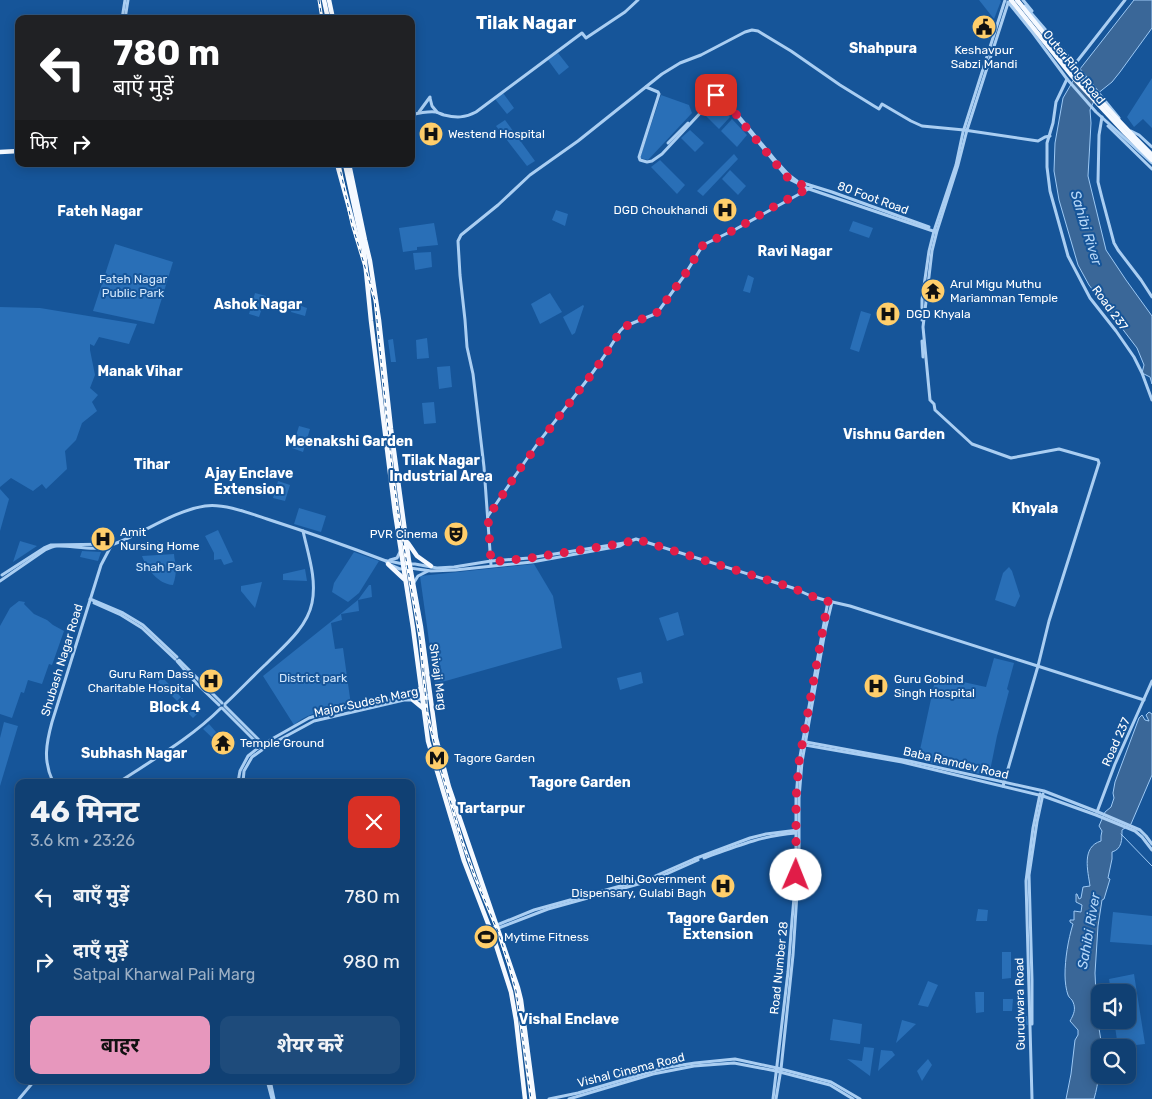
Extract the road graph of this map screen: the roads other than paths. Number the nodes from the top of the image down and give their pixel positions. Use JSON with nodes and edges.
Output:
{"nodes":[{"id":1,"x":126,"y":0,"type":"edge"},
{"id":2,"x":324,"y":0,"type":"edge"},
{"id":3,"x":329,"y":0,"type":"edge"},
{"id":4,"x":638,"y":0,"type":"edge"},
{"id":5,"x":1020,"y":0,"type":"edge"},
{"id":6,"x":1125,"y":0,"type":"edge"},
{"id":7,"x":1008,"y":1,"type":"edge"},
{"id":8,"x":1031,"y":13,"type":"junction"},
{"id":9,"x":124,"y":15,"type":"edge"},
{"id":10,"x":330,"y":15,"type":"edge"},
{"id":11,"x":331,"y":15,"type":"edge"},
{"id":12,"x":1022,"y":20,"type":"junction"},
{"id":13,"x":1047,"y":32,"type":"junction"},
{"id":14,"x":1075,"y":64,"type":"junction"},
{"id":15,"x":1068,"y":80,"type":"junction"},
{"id":16,"x":646,"y":87,"type":"junction"},
{"id":17,"x":437,"y":112,"type":"junction"},
{"id":18,"x":418,"y":113,"type":"junction"},
{"id":19,"x":415,"y":114,"type":"edge"},
{"id":20,"x":1102,"y":118,"type":"junction"},
{"id":21,"x":965,"y":130,"type":"junction"},
{"id":22,"x":1131,"y":131,"type":"junction"},
{"id":23,"x":1050,"y":136,"type":"junction"},
{"id":24,"x":1152,"y":147,"type":"edge"},
{"id":25,"x":15,"y":153,"type":"edge"},
{"id":26,"x":0,"y":154,"type":"edge"},
{"id":27,"x":1152,"y":154,"type":"edge"},
{"id":28,"x":1152,"y":162,"type":"edge"},
{"id":29,"x":338,"y":167,"type":"edge"},
{"id":30,"x":347,"y":167,"type":"edge"},
{"id":31,"x":351,"y":167,"type":"edge"},
{"id":32,"x":1152,"y":170,"type":"edge"},
{"id":33,"x":811,"y":188,"type":"junction"},
{"id":34,"x":935,"y":231,"type":"junction"},
{"id":35,"x":363,"y":241,"type":"junction"},
{"id":36,"x":365,"y":249,"type":"junction"},
{"id":37,"x":1152,"y":297,"type":"edge"},
{"id":38,"x":1152,"y":400,"type":"edge"},
{"id":39,"x":488,"y":517,"type":"junction"},
{"id":40,"x":303,"y":531,"type":"junction"},
{"id":41,"x":407,"y":542,"type":"junction"},
{"id":42,"x":112,"y":545,"type":"junction"},
{"id":43,"x":400,"y":550,"type":"junction"},
{"id":44,"x":387,"y":562,"type":"junction"},
{"id":45,"x":491,"y":563,"type":"junction"},
{"id":46,"x":410,"y":566,"type":"junction"},
{"id":47,"x":403,"y":567,"type":"junction"},
{"id":48,"x":431,"y":568,"type":"junction"},
{"id":49,"x":1,"y":577,"type":"edge"},
{"id":50,"x":405,"y":580,"type":"junction"},
{"id":51,"x":413,"y":584,"type":"junction"},
{"id":52,"x":89,"y":600,"type":"junction"},
{"id":53,"x":830,"y":602,"type":"junction"},
{"id":54,"x":1038,"y":666,"type":"junction"},
{"id":55,"x":1152,"y":681,"type":"edge"},
{"id":56,"x":421,"y":688,"type":"junction"},
{"id":57,"x":430,"y":696,"type":"junction"},
{"id":58,"x":422,"y":697,"type":"junction"},
{"id":59,"x":412,"y":699,"type":"junction"},
{"id":60,"x":1144,"y":700,"type":"junction"},
{"id":61,"x":222,"y":706,"type":"junction"},
{"id":62,"x":424,"y":709,"type":"junction"},
{"id":63,"x":804,"y":744,"type":"junction"},
{"id":64,"x":263,"y":747,"type":"junction"},
{"id":65,"x":52,"y":779,"type":"edge"},
{"id":66,"x":124,"y":779,"type":"edge"},
{"id":67,"x":239,"y":779,"type":"edge"},
{"id":68,"x":243,"y":779,"type":"edge"},
{"id":69,"x":1003,"y":784,"type":"junction"},
{"id":70,"x":1042,"y":793,"type":"junction"},
{"id":71,"x":1097,"y":813,"type":"junction"},
{"id":72,"x":1130,"y":827,"type":"junction"},
{"id":73,"x":798,"y":831,"type":"junction"},
{"id":74,"x":1152,"y":844,"type":"edge"},
{"id":75,"x":1152,"y":850,"type":"edge"},
{"id":76,"x":497,"y":927,"type":"junction"},
{"id":77,"x":491,"y":930,"type":"junction"},
{"id":78,"x":778,"y":1070,"type":"junction"},
{"id":79,"x":32,"y":1084,"type":"edge"},
{"id":80,"x":270,"y":1084,"type":"edge"},
{"id":81,"x":579,"y":1094,"type":"junction"},
{"id":82,"x":20,"y":1099,"type":"edge"},
{"id":83,"x":273,"y":1099,"type":"edge"},
{"id":84,"x":525,"y":1099,"type":"edge"},
{"id":85,"x":534,"y":1099,"type":"edge"},
{"id":86,"x":549,"y":1099,"type":"edge"},
{"id":87,"x":569,"y":1099,"type":"edge"},
{"id":88,"x":774,"y":1099,"type":"edge"},
{"id":89,"x":853,"y":1099,"type":"edge"},
{"id":90,"x":860,"y":1099,"type":"edge"},
{"id":91,"x":1032,"y":1099,"type":"edge"}],
"edges":[{"from":1,"to":9,"type":"street"},
{"from":2,"to":10,"type":"main road"},
{"from":3,"to":11,"type":"main road"},
{"from":4,"to":17,"type":"street"},
{"from":5,"to":8,"type":"street","name":"Outer Ring Road"},
{"from":5,"to":13,"type":"street"},
{"from":5,"to":27,"type":"main road","name":"Outer Ring Road","bridge":true},
{"from":6,"to":14,"type":"street"},
{"from":7,"to":12,"type":"street","name":"Outer Ring Road"},
{"from":7,"to":21,"type":"street"},
{"from":7,"to":28,"type":"main road","name":"Outer Ring Road","bridge":true},
{"from":8,"to":12,"type":"street"},
{"from":8,"to":13,"type":"street","name":"Outer Ring Road"},
{"from":12,"to":15,"type":"street","name":"Outer Ring Road"},
{"from":13,"to":14,"type":"street","name":"Outer Ring Road"},
{"from":14,"to":22,"type":"street","name":"Outer Ring Road"},
{"from":15,"to":20,"type":"street","name":"Outer Ring Road"},
{"from":15,"to":23,"type":"street","name":"Road 237"},
{"from":16,"to":21,"type":"street"},
{"from":16,"to":33,"type":"street","name":"80 Foot Road"},
{"from":16,"to":39,"type":"street"},
{"from":17,"to":18,"type":"street"},
{"from":17,"to":18,"type":"street"},
{"from":18,"to":19,"type":"street"},
{"from":20,"to":28,"type":"street","name":"Outer Ring Road"},
{"from":20,"to":32,"type":"street"},
{"from":20,"to":37,"type":"street"},
{"from":21,"to":23,"type":"street"},
{"from":21,"to":34,"type":"street"},
{"from":22,"to":24,"type":"street"},
{"from":22,"to":27,"type":"street","name":"Outer Ring Road"},
{"from":23,"to":38,"type":"street","name":"Road 237"},
{"from":25,"to":26,"type":"main road"},
{"from":29,"to":36,"type":"main road"},
{"from":30,"to":35,"type":"main road"},
{"from":31,"to":35,"type":"main road"},
{"from":33,"to":34,"type":"street","name":"80 Foot Road"},
{"from":33,"to":39,"type":"street"},
{"from":34,"to":54,"type":"street"},
{"from":35,"to":36,"type":"main road"},
{"from":36,"to":41,"type":"main road","name":"Shivaji Marg"},
{"from":36,"to":43,"type":"main road","name":"Shivaji Marg"},
{"from":39,"to":45,"type":"street"},
{"from":40,"to":42,"type":"street"},
{"from":40,"to":44,"type":"street"},
{"from":40,"to":61,"type":"street"},
{"from":41,"to":46,"type":"main road","name":"Shivaji Marg"},
{"from":41,"to":48,"type":"main road"},
{"from":42,"to":49,"type":"street"},
{"from":42,"to":52,"type":"street","name":"Shubash Nagar Road"},
{"from":43,"to":44,"type":"street"},
{"from":43,"to":47,"type":"main road","name":"Shivaji Marg"},
{"from":44,"to":47,"type":"street"},
{"from":44,"to":50,"type":"main road"},
{"from":45,"to":48,"type":"street"},
{"from":45,"to":53,"type":"street"},
{"from":46,"to":47,"type":"street"},
{"from":46,"to":48,"type":"street"},
{"from":46,"to":51,"type":"main road","name":"Shivaji Marg"},
{"from":47,"to":50,"type":"main road","name":"Shivaji Marg"},
{"from":48,"to":51,"type":"street"},
{"from":50,"to":56,"type":"main road","name":"Shivaji Marg"},
{"from":51,"to":57,"type":"main road","name":"Shivaji Marg"},
{"from":52,"to":61,"type":"street"},
{"from":52,"to":65,"type":"street","name":"Shubash Nagar Road"},
{"from":53,"to":54,"type":"street"},
{"from":53,"to":63,"type":"street","name":"Road Number 28"},
{"from":54,"to":60,"type":"street"},
{"from":54,"to":69,"type":"street"},
{"from":55,"to":60,"type":"street","name":"Road 237"},
{"from":56,"to":58,"type":"main road","name":"Shivaji Marg"},
{"from":56,"to":59,"type":"main road"},
{"from":57,"to":58,"type":"street","name":"Major Sudesh Marg"},
{"from":57,"to":76,"type":"main road","name":"Shivaji Marg"},
{"from":58,"to":59,"type":"street","name":"Major Sudesh Marg"},
{"from":58,"to":62,"type":"main road","name":"Shivaji Marg"},
{"from":59,"to":62,"type":"main road"},
{"from":59,"to":64,"type":"street","name":"Major Sudesh Marg"},
{"from":60,"to":71,"type":"street","name":"Road 237"},
{"from":61,"to":64,"type":"street"},
{"from":61,"to":66,"type":"street"},
{"from":62,"to":77,"type":"main road","name":"Shivaji Marg"},
{"from":63,"to":69,"type":"street","name":"Baba Ramdev Road"},
{"from":63,"to":73,"type":"street","name":"Road Number 28"},
{"from":64,"to":67,"type":"street","name":"Major Sudesh Marg"},
{"from":64,"to":68,"type":"street","name":"Major Sudesh Marg"},
{"from":69,"to":70,"type":"street","name":"Baba Ramdev Road"},
{"from":70,"to":71,"type":"street","name":"Baba Ramdev Road"},
{"from":70,"to":91,"type":"street","name":"Gurudwara Road"},
{"from":71,"to":72,"type":"street","name":"Baba Ramdev Road"},
{"from":72,"to":74,"type":"street"},
{"from":72,"to":75,"type":"street"},
{"from":73,"to":76,"type":"street"},
{"from":73,"to":78,"type":"street","name":"Road Number 28"},
{"from":76,"to":77,"type":"street"},
{"from":76,"to":85,"type":"main road","name":"Shivaji Marg"},
{"from":77,"to":84,"type":"main road","name":"Shivaji Marg"},
{"from":78,"to":81,"type":"street","name":"Vishal Cinema Road"},
{"from":78,"to":88,"type":"street","name":"Road Number 28"},
{"from":78,"to":89,"type":"street","name":"Vishal Cinema Road"},
{"from":78,"to":90,"type":"street","name":"Vishal Cinema Road"},
{"from":79,"to":82,"type":"street"},
{"from":80,"to":83,"type":"street"},
{"from":81,"to":86,"type":"street","name":"Vishal Cinema Road"},
{"from":81,"to":87,"type":"street","name":"Vishal Cinema Road"}]}
